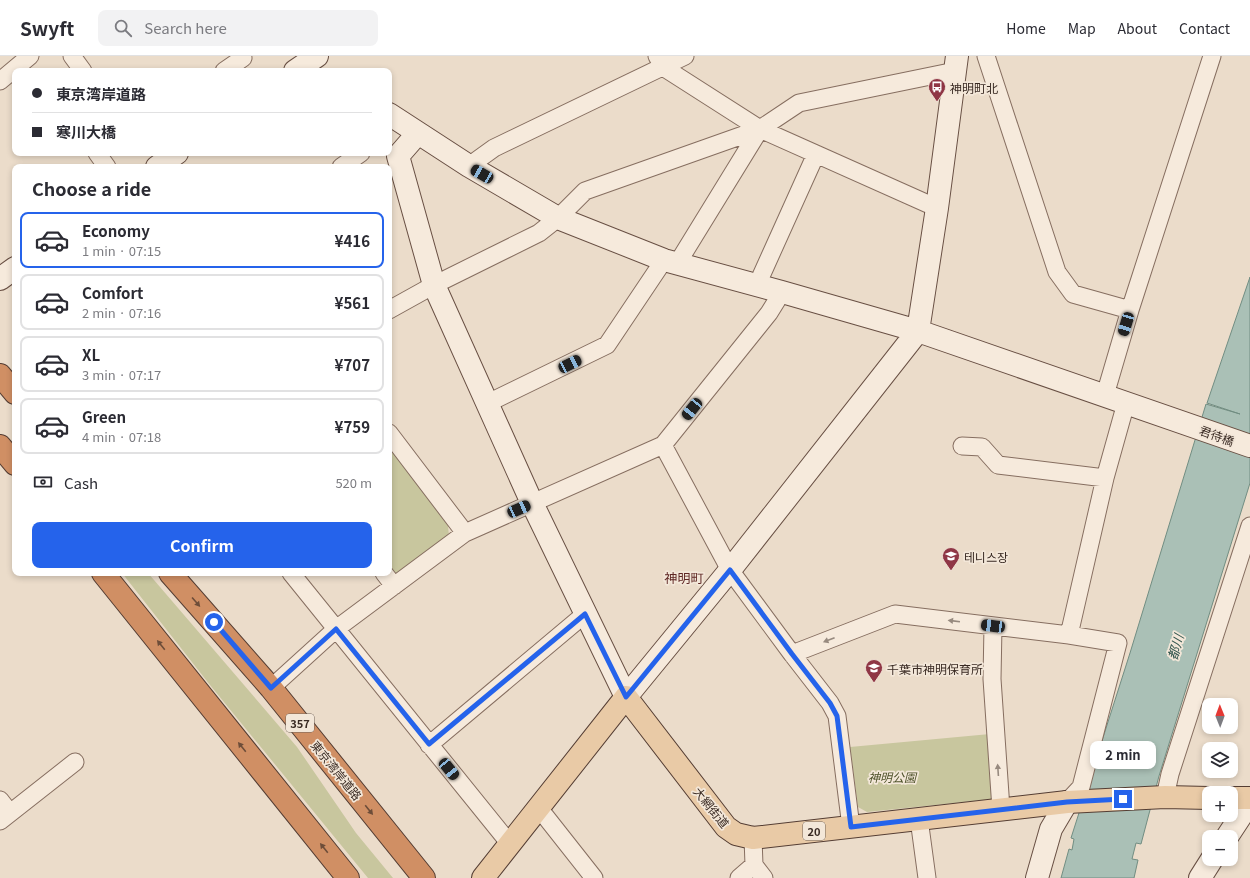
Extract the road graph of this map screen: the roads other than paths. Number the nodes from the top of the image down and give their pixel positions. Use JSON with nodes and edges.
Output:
{"nodes":[{"id":1,"x":30,"y":56,"type":"edge"},
{"id":2,"x":72,"y":56,"type":"edge"},
{"id":3,"x":685,"y":56,"type":"edge"},
{"id":4,"x":986,"y":56,"type":"edge"},
{"id":5,"x":1212,"y":56,"type":"edge"},
{"id":6,"x":243,"y":58,"type":"dead end"},
{"id":7,"x":660,"y":62,"type":"edge"},
{"id":8,"x":956,"y":64,"type":"edge"},
{"id":9,"x":16,"y":68,"type":"edge"},
{"id":10,"x":81,"y":68,"type":"edge"},
{"id":11,"x":228,"y":68,"type":"edge"},
{"id":12,"x":12,"y":72,"type":"edge"},
{"id":13,"x":0,"y":82,"type":"edge"},
{"id":14,"x":392,"y":116,"type":"edge"},
{"id":15,"x":760,"y":129,"type":"junction"},
{"id":16,"x":418,"y":133,"type":"junction"},
{"id":17,"x":393,"y":152,"type":"edge"},
{"id":18,"x":816,"y":154,"type":"junction"},
{"id":19,"x":98,"y":156,"type":"edge"},
{"id":20,"x":173,"y":156,"type":"edge"},
{"id":21,"x":357,"y":156,"type":"edge"},
{"id":22,"x":105,"y":164,"type":"edge"},
{"id":23,"x":162,"y":164,"type":"edge"},
{"id":24,"x":345,"y":164,"type":"edge"},
{"id":25,"x":469,"y":166,"type":"junction"},
{"id":26,"x":937,"y":208,"type":"junction"},
{"id":27,"x":558,"y":218,"type":"junction"},
{"id":28,"x":671,"y":262,"type":"junction"},
{"id":29,"x":12,"y":270,"type":"edge"},
{"id":30,"x":0,"y":279,"type":"edge"},
{"id":31,"x":434,"y":285,"type":"junction"},
{"id":32,"x":757,"y":285,"type":"junction"},
{"id":33,"x":782,"y":292,"type":"junction"},
{"id":34,"x":392,"y":308,"type":"edge"},
{"id":35,"x":1130,"y":310,"type":"junction"},
{"id":36,"x":918,"y":331,"type":"junction"},
{"id":37,"x":0,"y":375,"type":"edge"},
{"id":38,"x":12,"y":389,"type":"edge"},
{"id":39,"x":1105,"y":395,"type":"junction"},
{"id":40,"x":488,"y":403,"type":"junction"},
{"id":41,"x":1126,"y":403,"type":"junction"},
{"id":42,"x":392,"y":437,"type":"edge"},
{"id":43,"x":663,"y":445,"type":"junction"},
{"id":44,"x":0,"y":446,"type":"edge"},
{"id":45,"x":962,"y":446,"type":"dead end"},
{"id":46,"x":1250,"y":446,"type":"edge"},
{"id":47,"x":12,"y":460,"type":"edge"},
{"id":48,"x":1105,"y":478,"type":"junction"},
{"id":49,"x":532,"y":503,"type":"junction"},
{"id":50,"x":1250,"y":526,"type":"edge"},
{"id":51,"x":465,"y":533,"type":"junction"},
{"id":52,"x":730,"y":570,"type":"junction"},
{"id":53,"x":105,"y":576,"type":"edge"},
{"id":54,"x":173,"y":576,"type":"edge"},
{"id":55,"x":293,"y":576,"type":"edge"},
{"id":56,"x":389,"y":580,"type":"edge"},
{"id":57,"x":585,"y":614,"type":"junction"},
{"id":58,"x":993,"y":626,"type":"junction"},
{"id":59,"x":336,"y":629,"type":"junction"},
{"id":60,"x":1069,"y":635,"type":"junction"},
{"id":61,"x":792,"y":654,"type":"junction"},
{"id":62,"x":271,"y":688,"type":"junction"},
{"id":63,"x":626,"y":697,"type":"junction"},
{"id":64,"x":429,"y":744,"type":"junction"},
{"id":65,"x":75,"y":762,"type":"dead end"},
{"id":66,"x":1165,"y":797,"type":"junction"},
{"id":67,"x":1202,"y":798,"type":"edge"},
{"id":68,"x":1238,"y":798,"type":"edge"},
{"id":69,"x":1250,"y":798,"type":"edge"},
{"id":70,"x":1067,"y":802,"type":"junction"},
{"id":71,"x":1250,"y":802,"type":"edge"},
{"id":72,"x":538,"y":807,"type":"junction"},
{"id":73,"x":1000,"y":809,"type":"junction"},
{"id":74,"x":3,"y":811,"type":"edge"},
{"id":75,"x":919,"y":819,"type":"junction"},
{"id":76,"x":851,"y":827,"type":"junction"},
{"id":77,"x":1231,"y":830,"type":"edge"},
{"id":78,"x":753,"y":838,"type":"junction"},
{"id":79,"x":510,"y":844,"type":"junction"},
{"id":80,"x":754,"y":865,"type":"junction"},
{"id":81,"x":348,"y":878,"type":"edge"},
{"id":82,"x":424,"y":878,"type":"edge"},
{"id":83,"x":483,"y":878,"type":"edge"},
{"id":84,"x":594,"y":878,"type":"edge"},
{"id":85,"x":739,"y":878,"type":"edge"},
{"id":86,"x":764,"y":878,"type":"edge"},
{"id":87,"x":927,"y":878,"type":"edge"},
{"id":88,"x":1037,"y":878,"type":"edge"}],
"edges":[{"from":1,"to":9,"type":"street"},
{"from":2,"to":10,"type":"street"},
{"from":3,"to":7,"type":"street"},
{"from":4,"to":35,"type":"street"},
{"from":5,"to":35,"type":"street"},
{"from":6,"to":11,"type":"street"},
{"from":7,"to":15,"type":"street"},
{"from":7,"to":25,"type":"street"},
{"from":8,"to":15,"type":"street"},
{"from":8,"to":26,"type":"street"},
{"from":12,"to":13,"type":"street"},
{"from":14,"to":16,"type":"street","name":"君待橋"},
{"from":15,"to":18,"type":"street"},
{"from":15,"to":27,"type":"street"},
{"from":15,"to":28,"type":"street"},
{"from":16,"to":17,"type":"street"},
{"from":16,"to":25,"type":"street","name":"君待橋"},
{"from":17,"to":31,"type":"street"},
{"from":18,"to":26,"type":"street"},
{"from":18,"to":32,"type":"street"},
{"from":19,"to":22,"type":"street"},
{"from":20,"to":23,"type":"street"},
{"from":21,"to":24,"type":"street"},
{"from":25,"to":27,"type":"street","name":"君待橋"},
{"from":26,"to":36,"type":"street"},
{"from":27,"to":28,"type":"street","name":"君待橋"},
{"from":27,"to":31,"type":"street"},
{"from":28,"to":32,"type":"street","name":"君待橋"},
{"from":28,"to":40,"type":"street"},
{"from":29,"to":30,"type":"street"},
{"from":31,"to":34,"type":"street"},
{"from":31,"to":40,"type":"street"},
{"from":32,"to":33,"type":"street","name":"君待橋"},
{"from":33,"to":36,"type":"street","name":"君待橋"},
{"from":33,"to":43,"type":"street"},
{"from":35,"to":39,"type":"street"},
{"from":36,"to":39,"type":"street","name":"君待橋"},
{"from":36,"to":52,"type":"street"},
{"from":37,"to":38,"type":"highway"},
{"from":39,"to":41,"type":"street","name":"君待橋"},
{"from":40,"to":49,"type":"street"},
{"from":41,"to":46,"type":"street","name":"君待橋"},
{"from":41,"to":48,"type":"street"},
{"from":42,"to":51,"type":"street"},
{"from":43,"to":49,"type":"street"},
{"from":43,"to":52,"type":"street"},
{"from":44,"to":47,"type":"highway"},
{"from":45,"to":48,"type":"street"},
{"from":48,"to":60,"type":"street"},
{"from":49,"to":51,"type":"street"},
{"from":49,"to":57,"type":"street"},
{"from":50,"to":66,"type":"street"},
{"from":51,"to":56,"type":"street"},
{"from":52,"to":61,"type":"street"},
{"from":52,"to":63,"type":"street"},
{"from":81,"to":53,"type":"highway","one_way":true},
{"from":54,"to":62,"type":"highway","name":"東京湾岸道路","number":"357","one_way":true},
{"from":55,"to":59,"type":"street"},
{"from":56,"to":59,"type":"street"},
{"from":57,"to":63,"type":"street"},
{"from":57,"to":64,"type":"street"},
{"from":58,"to":60,"type":"street"},
{"from":58,"to":61,"type":"street","one_way":true},
{"from":73,"to":58,"type":"street","one_way":true},
{"from":59,"to":62,"type":"street"},
{"from":59,"to":64,"type":"street"},
{"from":60,"to":70,"type":"street"},
{"from":61,"to":76,"type":"street"},
{"from":62,"to":82,"type":"highway","name":"東京湾岸道路","number":"357","one_way":true},
{"from":63,"to":72,"type":"main road"},
{"from":63,"to":78,"type":"main road","name":"大網街道","number":"20"},
{"from":64,"to":79,"type":"street"},
{"from":65,"to":74,"type":"street"},
{"from":66,"to":67,"type":"main road","number":"20"},
{"from":66,"to":70,"type":"main road","number":"20"},
{"from":68,"to":69,"type":"main road"},
{"from":70,"to":73,"type":"main road","name":"大網街道","number":"20"},
{"from":70,"to":88,"type":"street"},
{"from":71,"to":77,"type":"street"},
{"from":72,"to":79,"type":"main road"},
{"from":72,"to":84,"type":"street"},
{"from":73,"to":75,"type":"main road","name":"大網街道","number":"20"},
{"from":75,"to":76,"type":"main road","name":"大網街道","number":"20"},
{"from":75,"to":87,"type":"street"},
{"from":76,"to":78,"type":"main road","name":"大網街道","number":"20"},
{"from":78,"to":80,"type":"street"},
{"from":79,"to":83,"type":"main road"},
{"from":80,"to":85,"type":"street"},
{"from":80,"to":86,"type":"street"}]}
